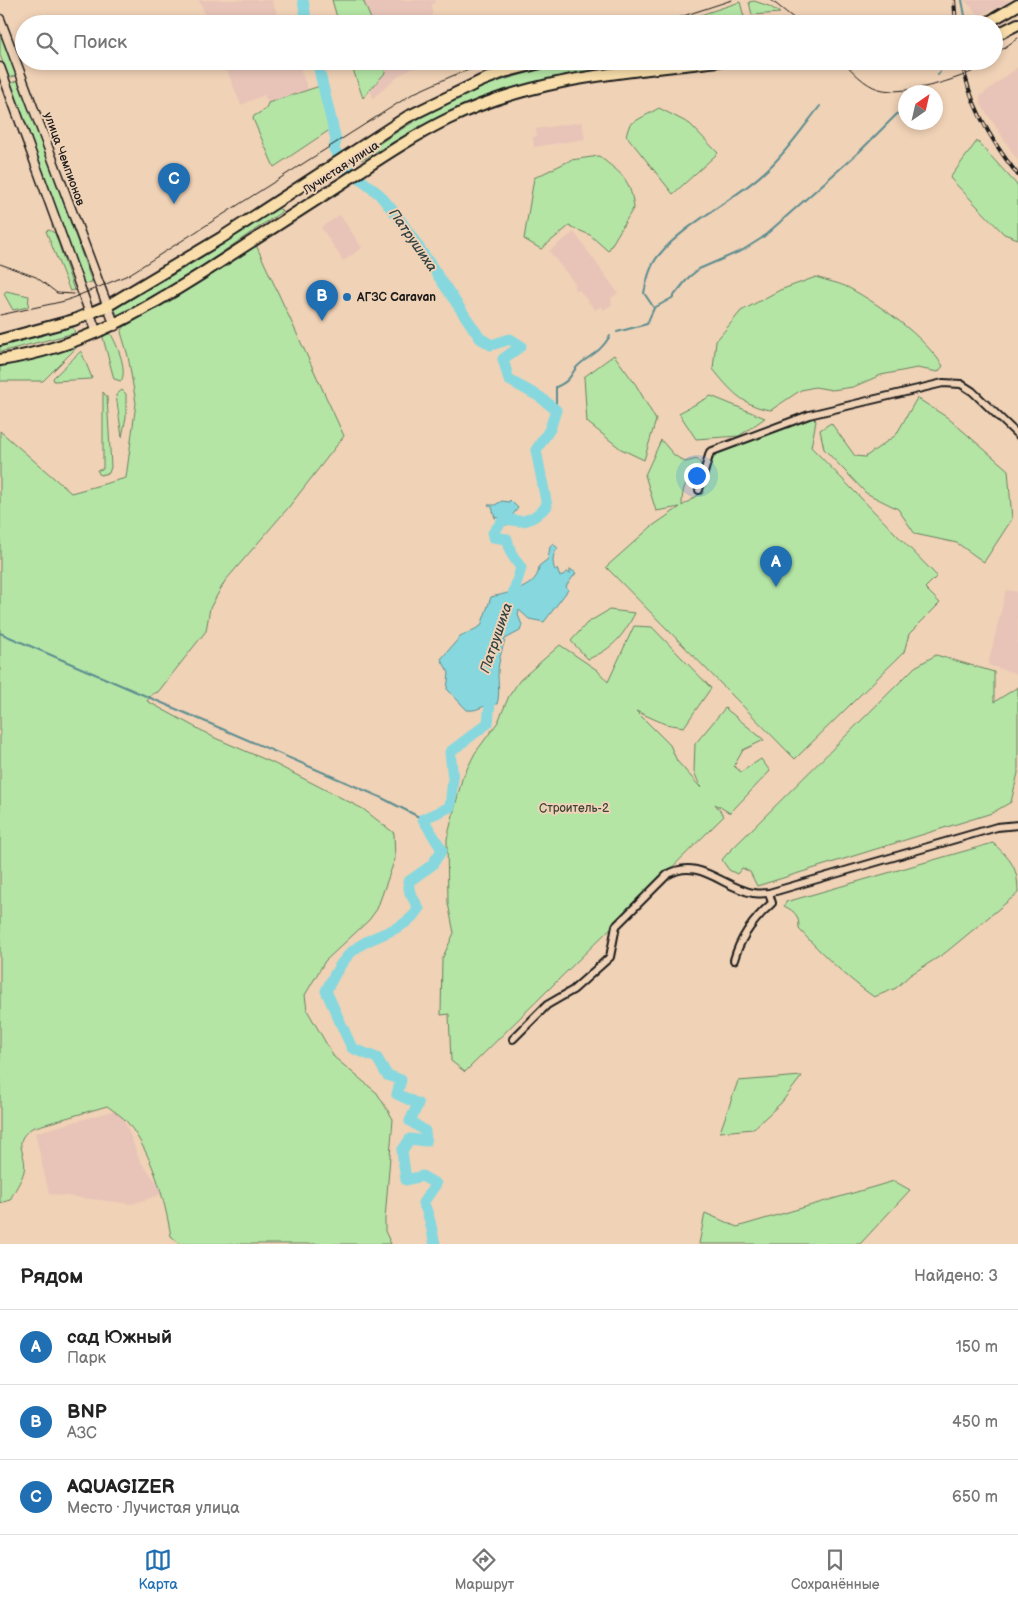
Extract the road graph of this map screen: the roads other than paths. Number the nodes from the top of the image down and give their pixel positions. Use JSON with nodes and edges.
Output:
{"nodes":[{"id":1,"x":1018,"y":5,"type":"edge"},
{"id":2,"x":1001,"y":15,"type":"edge"},
{"id":3,"x":0,"y":19,"type":"edge"},
{"id":4,"x":1018,"y":24,"type":"edge"},
{"id":5,"x":1003,"y":32,"type":"edge"},
{"id":6,"x":15,"y":60,"type":"edge"},
{"id":7,"x":0,"y":67,"type":"edge"},
{"id":8,"x":19,"y":70,"type":"edge"},
{"id":9,"x":512,"y":70,"type":"edge"},
{"id":10,"x":643,"y":70,"type":"edge"},
{"id":11,"x":106,"y":306,"type":"junction"},
{"id":12,"x":89,"y":314,"type":"junction"},
{"id":13,"x":114,"y":326,"type":"junction"},
{"id":14,"x":97,"y":333,"type":"junction"},
{"id":15,"x":0,"y":340,"type":"edge"},
{"id":16,"x":0,"y":360,"type":"edge"},
{"id":17,"x":1018,"y":435,"type":"edge"},
{"id":18,"x":699,"y":490,"type":"dead end"},
{"id":19,"x":1018,"y":825,"type":"edge"},
{"id":20,"x":769,"y":893,"type":"junction"},
{"id":21,"x":734,"y":960,"type":"dead end"},
{"id":22,"x":513,"y":1039,"type":"dead end"}],
"edges":[{"from":1,"to":2,"type":"main road"},
{"from":3,"to":6,"type":"street","name":"улица Чемпионов"},
{"from":4,"to":5,"type":"main road"},
{"from":7,"to":12,"type":"street"},
{"from":8,"to":11,"type":"street","name":"улица Чемпионов"},
{"from":9,"to":11,"type":"main road","name":"Лучистая улица"},
{"from":10,"to":13,"type":"main road","name":"Лучистая улица"},
{"from":11,"to":12,"type":"main road","name":"Лучистая улица"},
{"from":11,"to":13,"type":"street","name":"улица Чемпионов"},
{"from":12,"to":14,"type":"street"},
{"from":12,"to":15,"type":"main road","name":"Лучистая улица"},
{"from":13,"to":14,"type":"main road","name":"Лучистая улица"},
{"from":14,"to":16,"type":"main road","name":"Лучистая улица"},
{"from":17,"to":18,"type":"street"},
{"from":19,"to":20,"type":"street"},
{"from":20,"to":21,"type":"street"},
{"from":20,"to":22,"type":"street"}]}
